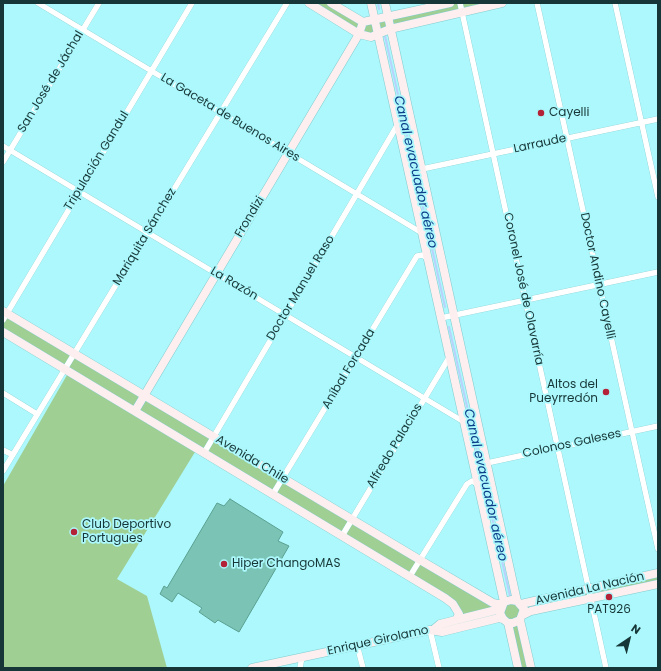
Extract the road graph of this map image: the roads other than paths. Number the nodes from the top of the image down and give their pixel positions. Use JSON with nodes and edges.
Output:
{"nodes":[{"id":1,"x":38,"y":3,"type":"edge"},
{"id":2,"x":98,"y":3,"type":"edge"},
{"id":3,"x":192,"y":3,"type":"edge"},
{"id":4,"x":287,"y":3,"type":"edge"},
{"id":5,"x":309,"y":3,"type":"edge"},
{"id":6,"x":331,"y":3,"type":"edge"},
{"id":7,"x":371,"y":3,"type":"edge"},
{"id":8,"x":385,"y":3,"type":"edge"},
{"id":9,"x":450,"y":3,"type":"edge"},
{"id":10,"x":460,"y":3,"type":"edge"},
{"id":11,"x":502,"y":3,"type":"edge"},
{"id":12,"x":537,"y":3,"type":"edge"},
{"id":13,"x":615,"y":3,"type":"edge"},
{"id":14,"x":462,"y":12,"type":"junction"},
{"id":15,"x":388,"y":17,"type":"junction"},
{"id":16,"x":375,"y":20,"type":"junction"},
{"id":17,"x":363,"y":22,"type":"junction"},
{"id":18,"x":390,"y":29,"type":"junction"},
{"id":19,"x":82,"y":30,"type":"junction"},
{"id":20,"x":378,"y":33,"type":"junction"},
{"id":21,"x":359,"y":34,"type":"junction"},
{"id":22,"x":151,"y":70,"type":"junction"},
{"id":23,"x":221,"y":112,"type":"junction"},
{"id":24,"x":658,"y":119,"type":"edge"},
{"id":25,"x":641,"y":122,"type":"junction"},
{"id":26,"x":398,"y":124,"type":"junction"},
{"id":27,"x":567,"y":138,"type":"junction"},
{"id":28,"x":3,"y":146,"type":"edge"},
{"id":29,"x":10,"y":150,"type":"junction"},
{"id":30,"x":288,"y":153,"type":"junction"},
{"id":31,"x":493,"y":154,"type":"junction"},
{"id":32,"x":3,"y":162,"type":"edge"},
{"id":33,"x":422,"y":170,"type":"junction"},
{"id":34,"x":79,"y":191,"type":"junction"},
{"id":35,"x":357,"y":194,"type":"junction"},
{"id":36,"x":658,"y":197,"type":"edge"},
{"id":37,"x":148,"y":232,"type":"junction"},
{"id":38,"x":422,"y":233,"type":"junction"},
{"id":39,"x":428,"y":259,"type":"junction"},
{"id":40,"x":658,"y":272,"type":"edge"},
{"id":41,"x":217,"y":274,"type":"junction"},
{"id":42,"x":599,"y":285,"type":"junction"},
{"id":43,"x":526,"y":300,"type":"junction"},
{"id":44,"x":4,"y":315,"type":"edge"},
{"id":45,"x":286,"y":315,"type":"junction"},
{"id":46,"x":454,"y":316,"type":"junction"},
{"id":47,"x":441,"y":318,"type":"junction"},
{"id":48,"x":3,"y":332,"type":"edge"},
{"id":49,"x":75,"y":354,"type":"junction"},
{"id":50,"x":450,"y":356,"type":"junction"},
{"id":51,"x":356,"y":357,"type":"junction"},
{"id":52,"x":65,"y":369,"type":"junction"},
{"id":53,"x":3,"y":393,"type":"edge"},
{"id":54,"x":144,"y":396,"type":"junction"},
{"id":55,"x":424,"y":398,"type":"junction"},
{"id":56,"x":135,"y":411,"type":"junction"},
{"id":57,"x":37,"y":414,"type":"junction"},
{"id":58,"x":464,"y":422,"type":"junction"},
{"id":59,"x":658,"y":426,"type":"edge"},
{"id":60,"x":632,"y":431,"type":"junction"},
{"id":61,"x":214,"y":437,"type":"junction"},
{"id":62,"x":558,"y":447,"type":"junction"},
{"id":63,"x":3,"y":450,"type":"edge"},
{"id":64,"x":204,"y":453,"type":"junction"},
{"id":65,"x":12,"y":455,"type":"junction"},
{"id":66,"x":487,"y":463,"type":"junction"},
{"id":67,"x":3,"y":471,"type":"edge"},
{"id":68,"x":283,"y":478,"type":"junction"},
{"id":69,"x":478,"y":484,"type":"junction"},
{"id":70,"x":273,"y":494,"type":"junction"},
{"id":71,"x":352,"y":519,"type":"junction"},
{"id":72,"x":342,"y":536,"type":"junction"},
{"id":73,"x":658,"y":549,"type":"edge"},
{"id":74,"x":420,"y":560,"type":"junction"},
{"id":75,"x":658,"y":573,"type":"edge"},
{"id":76,"x":410,"y":576,"type":"junction"},
{"id":77,"x":658,"y":584,"type":"edge"},
{"id":78,"x":589,"y":589,"type":"junction"},
{"id":79,"x":591,"y":598,"type":"junction"},
{"id":80,"x":519,"y":602,"type":"junction"},
{"id":81,"x":502,"y":605,"type":"junction"},
{"id":82,"x":522,"y":617,"type":"junction"},
{"id":83,"x":456,"y":620,"type":"junction"},
{"id":84,"x":506,"y":621,"type":"junction"},
{"id":85,"x":432,"y":629,"type":"junction"},
{"id":86,"x":357,"y":645,"type":"junction"},
{"id":87,"x":302,"y":657,"type":"junction"},
{"id":88,"x":252,"y":668,"type":"edge"},
{"id":89,"x":300,"y":668,"type":"edge"},
{"id":90,"x":363,"y":668,"type":"edge"},
{"id":91,"x":439,"y":668,"type":"edge"},
{"id":92,"x":518,"y":668,"type":"edge"},
{"id":93,"x":531,"y":668,"type":"edge"},
{"id":94,"x":606,"y":668,"type":"edge"}],
"edges":[{"from":1,"to":19,"type":"street","name":"La Gaceta de Buenos Aires"},
{"from":2,"to":19,"type":"street","name":"San José de Jáchal"},
{"from":3,"to":22,"type":"street","name":"Tripulación Gandul"},
{"from":4,"to":23,"type":"street","name":"Mariquita Sánchez"},
{"from":5,"to":21,"type":"main road"},
{"from":6,"to":17,"type":"main road"},
{"from":7,"to":16,"type":"main road"},
{"from":8,"to":15,"type":"main road"},
{"from":9,"to":15,"type":"main road"},
{"from":10,"to":14,"type":"street","name":"Coronel José de Olavarría"},
{"from":11,"to":14,"type":"main road"},
{"from":12,"to":27,"type":"street","name":"Doctor Andino Cayelli"},
{"from":13,"to":25,"type":"street"},
{"from":14,"to":18,"type":"main road"},
{"from":14,"to":31,"type":"street","name":"Coronel José de Olavarría"},
{"from":15,"to":16,"type":"main road"},
{"from":15,"to":18,"type":"main road"},
{"from":16,"to":17,"type":"main road"},
{"from":16,"to":20,"type":"main road"},
{"from":17,"to":21,"type":"main road","name":"Frondizi"},
{"from":18,"to":20,"type":"main road"},
{"from":18,"to":33,"type":"main road"},
{"from":19,"to":22,"type":"street","name":"La Gaceta de Buenos Aires"},
{"from":19,"to":29,"type":"street","name":"San José de Jáchal"},
{"from":20,"to":21,"type":"main road"},
{"from":20,"to":26,"type":"main road"},
{"from":21,"to":30,"type":"main road","name":"Frondizi"},
{"from":22,"to":23,"type":"street","name":"La Gaceta de Buenos Aires"},
{"from":22,"to":34,"type":"street","name":"Tripulación Gandul"},
{"from":23,"to":30,"type":"street","name":"La Gaceta de Buenos Aires"},
{"from":23,"to":37,"type":"street","name":"Mariquita Sánchez"},
{"from":24,"to":25,"type":"street","name":"Larraude"},
{"from":25,"to":27,"type":"street","name":"Larraude"},
{"from":25,"to":36,"type":"street"},
{"from":26,"to":35,"type":"street","name":"Doctor Manuel Raso"},
{"from":26,"to":38,"type":"main road"},
{"from":27,"to":31,"type":"street","name":"Larraude"},
{"from":27,"to":42,"type":"street","name":"Doctor Andino Cayelli"},
{"from":28,"to":29,"type":"street","name":"La Razón"},
{"from":29,"to":32,"type":"street","name":"San José de Jáchal"},
{"from":29,"to":34,"type":"street","name":"La Razón"},
{"from":30,"to":35,"type":"street","name":"La Gaceta de Buenos Aires"},
{"from":30,"to":41,"type":"main road","name":"Frondizi"},
{"from":31,"to":33,"type":"street","name":"Larraude"},
{"from":31,"to":43,"type":"street","name":"Coronel José de Olavarría"},
{"from":33,"to":46,"type":"main road"},
{"from":34,"to":37,"type":"street","name":"La Razón"},
{"from":34,"to":44,"type":"street","name":"Tripulación Gandul"},
{"from":35,"to":38,"type":"street","name":"La Gaceta de Buenos Aires"},
{"from":35,"to":45,"type":"street","name":"Doctor Manuel Raso"},
{"from":37,"to":41,"type":"street","name":"La Razón"},
{"from":37,"to":49,"type":"street","name":"Mariquita Sánchez"},
{"from":38,"to":39,"type":"main road"},
{"from":39,"to":47,"type":"main road"},
{"from":39,"to":51,"type":"street","name":"Aníbal Forcada"},
{"from":40,"to":42,"type":"street"},
{"from":41,"to":45,"type":"street","name":"La Razón"},
{"from":41,"to":54,"type":"main road","name":"Frondizi"},
{"from":42,"to":43,"type":"street"},
{"from":42,"to":60,"type":"street","name":"Doctor Andino Cayelli"},
{"from":43,"to":46,"type":"street"},
{"from":43,"to":62,"type":"street","name":"Coronel José de Olavarría"},
{"from":44,"to":49,"type":"main road","name":"Avenida Chile"},
{"from":45,"to":51,"type":"street","name":"La Razón"},
{"from":45,"to":61,"type":"street","name":"Doctor Manuel Raso"},
{"from":46,"to":47,"type":"street"},
{"from":46,"to":66,"type":"main road"},
{"from":47,"to":50,"type":"main road"},
{"from":48,"to":52,"type":"main road","name":"Avenida Chile"},
{"from":49,"to":52,"type":"street","name":"Mariquita Sánchez"},
{"from":49,"to":54,"type":"main road","name":"Avenida Chile"},
{"from":50,"to":55,"type":"street","name":"Alfredo Palacios"},
{"from":50,"to":58,"type":"main road"},
{"from":51,"to":55,"type":"street","name":"La Razón"},
{"from":51,"to":68,"type":"street","name":"Aníbal Forcada"},
{"from":52,"to":56,"type":"main road","name":"Avenida Chile"},
{"from":52,"to":57,"type":"street","name":"Mariquita Sánchez"},
{"from":53,"to":57,"type":"street"},
{"from":54,"to":56,"type":"main road","name":"Frondizi"},
{"from":54,"to":61,"type":"main road","name":"Avenida Chile"},
{"from":55,"to":58,"type":"street","name":"La Razón"},
{"from":55,"to":71,"type":"street","name":"Alfredo Palacios"},
{"from":56,"to":64,"type":"main road","name":"Avenida Chile"},
{"from":57,"to":65,"type":"street","name":"Mariquita Sánchez"},
{"from":58,"to":69,"type":"main road"},
{"from":59,"to":60,"type":"street","name":"Colonos Galeses"},
{"from":60,"to":62,"type":"street","name":"Colonos Galeses"},
{"from":60,"to":73,"type":"street","name":"Doctor Andino Cayelli"},
{"from":61,"to":64,"type":"street","name":"Doctor Manuel Raso"},
{"from":61,"to":68,"type":"main road","name":"Avenida Chile"},
{"from":62,"to":66,"type":"street","name":"Colonos Galeses"},
{"from":62,"to":78,"type":"street","name":"Coronel José de Olavarría"},
{"from":63,"to":65,"type":"street"},
{"from":64,"to":70,"type":"main road","name":"Avenida Chile"},
{"from":65,"to":67,"type":"street","name":"Mariquita Sánchez"},
{"from":66,"to":80,"type":"main road"},
{"from":68,"to":70,"type":"street","name":"Aníbal Forcada"},
{"from":68,"to":71,"type":"main road","name":"Avenida Chile"},
{"from":69,"to":74,"type":"street"},
{"from":69,"to":81,"type":"main road"},
{"from":70,"to":72,"type":"main road","name":"Avenida Chile"},
{"from":71,"to":72,"type":"street","name":"Alfredo Palacios"},
{"from":71,"to":74,"type":"main road","name":"Avenida Chile"},
{"from":72,"to":76,"type":"main road","name":"Avenida Chile"},
{"from":74,"to":76,"type":"street"},
{"from":74,"to":81,"type":"main road","name":"Avenida Chile"},
{"from":75,"to":78,"type":"main road","name":"Avenida La Nación"},
{"from":76,"to":83,"type":"main road","name":"Avenida Chile"},
{"from":77,"to":79,"type":"main road","name":"Avenida La Nación"},
{"from":78,"to":79,"type":"street","name":"Coronel José de Olavarría"},
{"from":78,"to":80,"type":"main road","name":"Avenida La Nación"},
{"from":79,"to":82,"type":"main road","name":"Avenida La Nación"},
{"from":79,"to":94,"type":"street","name":"Coronel José de Olavarría"},
{"from":80,"to":81,"type":"main road"},
{"from":80,"to":82,"type":"main road"},
{"from":81,"to":83,"type":"main road"},
{"from":81,"to":84,"type":"main road"},
{"from":82,"to":84,"type":"main road"},
{"from":82,"to":93,"type":"main road"},
{"from":83,"to":85,"type":"main road"},
{"from":84,"to":85,"type":"main road","name":"Enrique Girolamo"},
{"from":84,"to":92,"type":"main road"},
{"from":85,"to":86,"type":"main road","name":"Enrique Girolamo"},
{"from":85,"to":91,"type":"street"},
{"from":86,"to":87,"type":"main road","name":"Enrique Girolamo"},
{"from":86,"to":90,"type":"street"},
{"from":87,"to":88,"type":"main road","name":"Enrique Girolamo"},
{"from":87,"to":89,"type":"street"}]}
